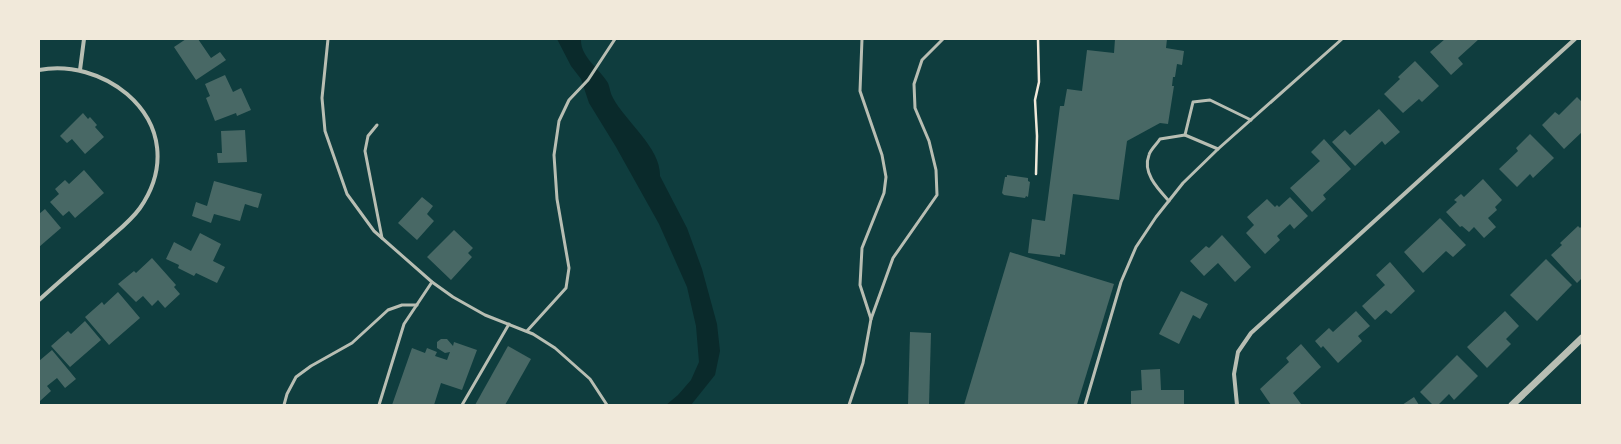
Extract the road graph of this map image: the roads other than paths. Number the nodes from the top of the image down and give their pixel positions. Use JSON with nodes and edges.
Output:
{"nodes":[{"id":1,"x":84,"y":39,"type":"edge"},
{"id":2,"x":328,"y":39,"type":"edge"},
{"id":3,"x":614,"y":39,"type":"edge"},
{"id":4,"x":862,"y":39,"type":"edge"},
{"id":5,"x":942,"y":39,"type":"edge"},
{"id":6,"x":1341,"y":39,"type":"edge"},
{"id":7,"x":1575,"y":39,"type":"edge"},
{"id":8,"x":39,"y":70,"type":"edge"},
{"id":9,"x":80,"y":70,"type":"junction"},
{"id":10,"x":1251,"y":120,"type":"junction"},
{"id":11,"x":377,"y":125,"type":"dead end"},
{"id":12,"x":1185,"y":135,"type":"junction"},
{"id":13,"x":1218,"y":149,"type":"junction"},
{"id":14,"x":1169,"y":200,"type":"junction"},
{"id":15,"x":382,"y":238,"type":"junction"},
{"id":16,"x":432,"y":282,"type":"junction"},
{"id":17,"x":39,"y":300,"type":"edge"},
{"id":18,"x":416,"y":305,"type":"junction"},
{"id":19,"x":871,"y":319,"type":"junction"},
{"id":20,"x":509,"y":324,"type":"junction"},
{"id":21,"x":527,"y":331,"type":"junction"},
{"id":22,"x":1582,"y":338,"type":"edge"},
{"id":23,"x":284,"y":405,"type":"edge"},
{"id":24,"x":379,"y":405,"type":"edge"},
{"id":25,"x":462,"y":405,"type":"edge"},
{"id":26,"x":607,"y":405,"type":"edge"},
{"id":27,"x":849,"y":405,"type":"edge"},
{"id":28,"x":1085,"y":405,"type":"edge"},
{"id":29,"x":1237,"y":405,"type":"edge"},
{"id":30,"x":1512,"y":405,"type":"edge"}],
"edges":[{"from":1,"to":9,"type":"street"},
{"from":2,"to":15,"type":"lane"},
{"from":3,"to":21,"type":"lane"},
{"from":4,"to":19,"type":"lane"},
{"from":5,"to":19,"type":"lane"},
{"from":6,"to":10,"type":"lane"},
{"from":7,"to":29,"type":"street"},
{"from":8,"to":9,"type":"street"},
{"from":9,"to":17,"type":"street"},
{"from":10,"to":12,"type":"lane"},
{"from":10,"to":13,"type":"lane"},
{"from":11,"to":15,"type":"lane"},
{"from":12,"to":13,"type":"lane"},
{"from":12,"to":14,"type":"lane"},
{"from":13,"to":14,"type":"lane"},
{"from":14,"to":28,"type":"lane"},
{"from":15,"to":16,"type":"lane"},
{"from":16,"to":18,"type":"lane"},
{"from":16,"to":20,"type":"lane"},
{"from":18,"to":23,"type":"lane"},
{"from":18,"to":24,"type":"lane"},
{"from":19,"to":27,"type":"lane"},
{"from":20,"to":21,"type":"lane"},
{"from":20,"to":25,"type":"lane"},
{"from":21,"to":26,"type":"lane"},
{"from":22,"to":30,"type":"street"}]}
